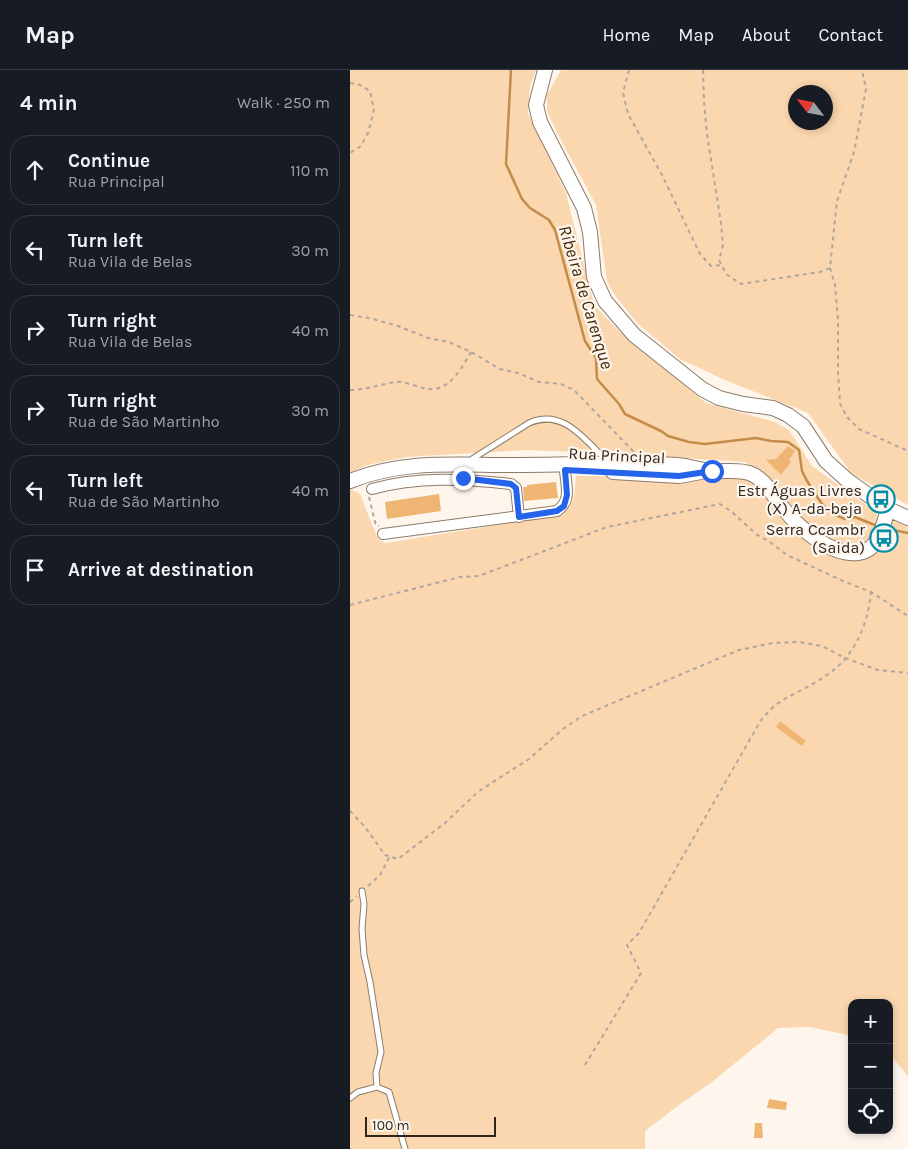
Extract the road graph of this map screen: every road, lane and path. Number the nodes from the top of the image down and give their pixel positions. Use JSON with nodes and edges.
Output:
{"nodes":[{"id":1,"x":544,"y":70,"type":"edge"},
{"id":2,"x":629,"y":70,"type":"edge"},
{"id":3,"x":703,"y":70,"type":"edge"},
{"id":4,"x":862,"y":70,"type":"edge"},
{"id":5,"x":350,"y":83,"type":"edge"},
{"id":6,"x":350,"y":153,"type":"edge"},
{"id":7,"x":722,"y":265,"type":"junction"},
{"id":8,"x":830,"y":268,"type":"junction"},
{"id":9,"x":350,"y":316,"type":"edge"},
{"id":10,"x":472,"y":352,"type":"junction"},
{"id":11,"x":350,"y":390,"type":"edge"},
{"id":12,"x":908,"y":450,"type":"edge"},
{"id":13,"x":464,"y":464,"type":"junction"},
{"id":14,"x":610,"y":464,"type":"junction"},
{"id":15,"x":645,"y":464,"type":"junction"},
{"id":16,"x":520,"y":466,"type":"junction"},
{"id":17,"x":565,"y":470,"type":"junction"},
{"id":18,"x":712,"y":471,"type":"junction"},
{"id":19,"x":350,"y":481,"type":"edge"},
{"id":20,"x":372,"y":489,"type":"joint"},
{"id":21,"x":888,"y":509,"type":"junction"},
{"id":22,"x":519,"y":517,"type":"junction"},
{"id":23,"x":908,"y":518,"type":"edge"},
{"id":24,"x":383,"y":534,"type":"joint"},
{"id":25,"x":872,"y":592,"type":"junction"},
{"id":26,"x":350,"y":605,"type":"edge"},
{"id":27,"x":908,"y":616,"type":"edge"},
{"id":28,"x":845,"y":658,"type":"junction"},
{"id":29,"x":908,"y":673,"type":"edge"},
{"id":30,"x":350,"y":811,"type":"edge"},
{"id":31,"x":390,"y":856,"type":"junction"},
{"id":32,"x":362,"y":891,"type":"junction"},
{"id":33,"x":350,"y":902,"type":"edge"},
{"id":34,"x":585,"y":1065,"type":"dead end"},
{"id":35,"x":377,"y":1087,"type":"junction"},
{"id":36,"x":350,"y":1098,"type":"edge"},
{"id":37,"x":405,"y":1149,"type":"edge"}],
"edges":[{"from":1,"to":21,"type":"street"},
{"from":2,"to":7,"type":"path"},
{"from":3,"to":7,"type":"path"},
{"from":4,"to":8,"type":"path"},
{"from":5,"to":6,"type":"path"},
{"from":7,"to":8,"type":"path"},
{"from":8,"to":12,"type":"path"},
{"from":9,"to":10,"type":"path"},
{"from":10,"to":11,"type":"path"},
{"from":10,"to":15,"type":"path"},
{"from":13,"to":14,"type":"lane"},
{"from":13,"to":16,"type":"street","name":"Rua Principal"},
{"from":13,"to":19,"type":"street","name":"Rua Principal"},
{"from":14,"to":15,"type":"street","name":"Rua Principal"},
{"from":14,"to":16,"type":"street","name":"Rua Principal"},
{"from":15,"to":18,"type":"street","name":"Rua Principal"},
{"from":16,"to":17,"type":"street","name":"Rua Principal"},
{"from":17,"to":18,"type":"street","name":"Rua Principal"},
{"from":17,"to":22,"type":"street"},
{"from":18,"to":21,"type":"street","name":"Rua Principal"},
{"from":20,"to":22,"type":"street"},
{"from":20,"to":24,"type":"path"},
{"from":21,"to":23,"type":"street"},
{"from":22,"to":24,"type":"street"},
{"from":25,"to":26,"type":"path"},
{"from":25,"to":27,"type":"path"},
{"from":25,"to":28,"type":"path"},
{"from":28,"to":29,"type":"path"},
{"from":28,"to":31,"type":"path"},
{"from":28,"to":34,"type":"path"},
{"from":30,"to":31,"type":"path"},
{"from":31,"to":32,"type":"path"},
{"from":32,"to":33,"type":"path"},
{"from":32,"to":35,"type":"lane"},
{"from":35,"to":36,"type":"lane"},
{"from":35,"to":37,"type":"lane"}]}
